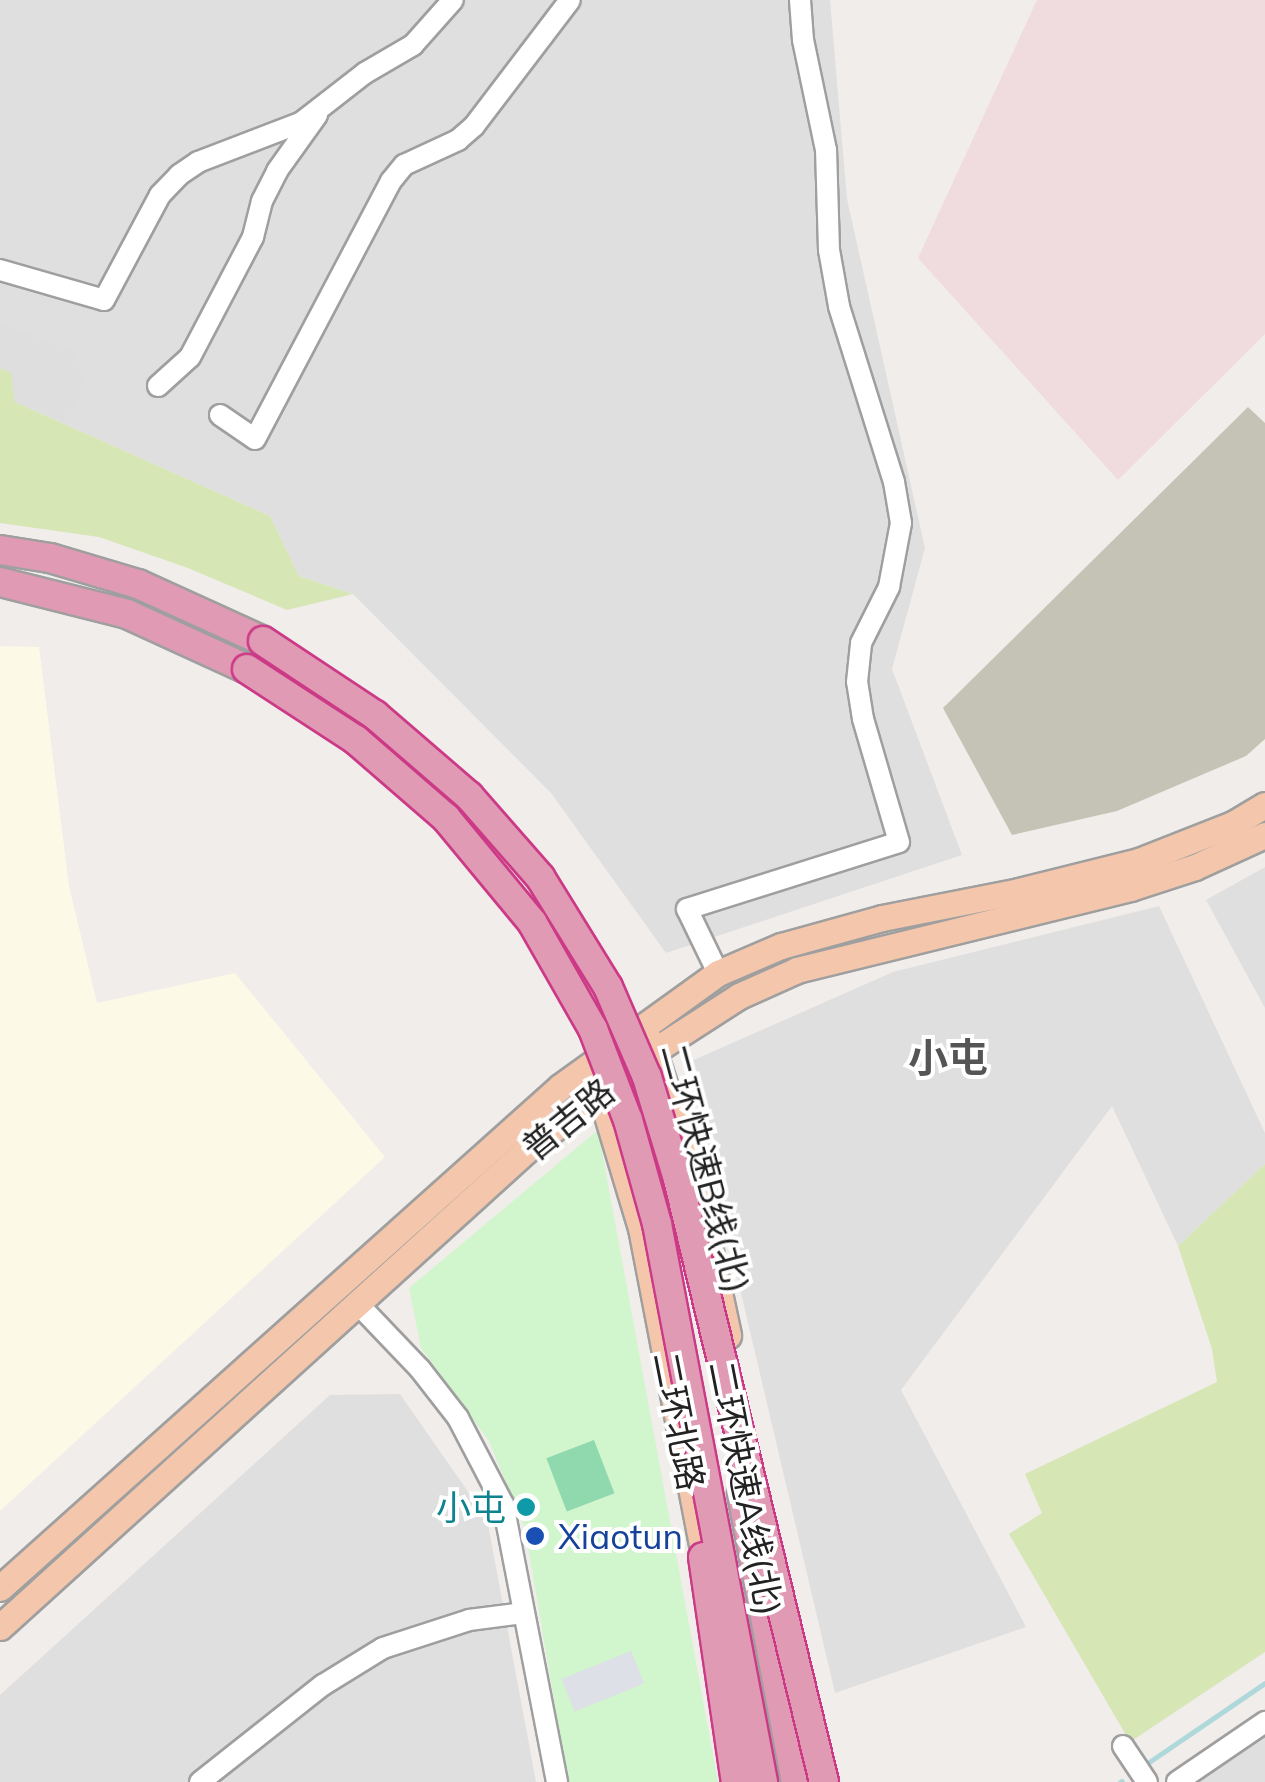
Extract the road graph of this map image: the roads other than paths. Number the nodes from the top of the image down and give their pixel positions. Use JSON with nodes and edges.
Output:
{"nodes":[{"id":1,"x":453,"y":0,"type":"edge"},
{"id":2,"x":570,"y":0,"type":"edge"},
{"id":3,"x":800,"y":0,"type":"edge"},
{"id":4,"x":320,"y":108,"type":"junction"},
{"id":5,"x":0,"y":270,"type":"edge"},
{"id":6,"x":158,"y":386,"type":"dead end"},
{"id":7,"x":220,"y":415,"type":"dead end"},
{"id":8,"x":0,"y":550,"type":"edge"},
{"id":9,"x":0,"y":582,"type":"edge"},
{"id":10,"x":1265,"y":805,"type":"edge"},
{"id":11,"x":1265,"y":834,"type":"edge"},
{"id":12,"x":718,"y":974,"type":"junction"},
{"id":13,"x":644,"y":1026,"type":"junction"},
{"id":14,"x":654,"y":1052,"type":"junction"},
{"id":15,"x":591,"y":1064,"type":"junction"},
{"id":16,"x":601,"y":1091,"type":"junction"},
{"id":17,"x":688,"y":1217,"type":"junction"},
{"id":18,"x":656,"y":1224,"type":"junction"},
{"id":19,"x":357,"y":1303,"type":"junction"},
{"id":20,"x":0,"y":1588,"type":"edge"},
{"id":21,"x":524,"y":1613,"type":"junction"},
{"id":22,"x":0,"y":1627,"type":"edge"},
{"id":23,"x":1265,"y":1722,"type":"edge"},
{"id":24,"x":1123,"y":1746,"type":"dead end"},
{"id":25,"x":200,"y":1782,"type":"edge"},
{"id":26,"x":557,"y":1782,"type":"edge"},
{"id":27,"x":736,"y":1782,"type":"edge"},
{"id":28,"x":747,"y":1782,"type":"edge"},
{"id":29,"x":763,"y":1782,"type":"edge"},
{"id":30,"x":796,"y":1782,"type":"edge"},
{"id":31,"x":812,"y":1782,"type":"edge"},
{"id":32,"x":824,"y":1782,"type":"edge"},
{"id":33,"x":1147,"y":1782,"type":"edge"},
{"id":34,"x":1177,"y":1782,"type":"edge"}],
"edges":[{"from":1,"to":4,"type":"street"},
{"from":2,"to":7,"type":"street"},
{"from":3,"to":12,"type":"street"},
{"from":4,"to":5,"type":"street"},
{"from":4,"to":6,"type":"street"},
{"from":8,"to":17,"type":"highway","name":"二环快速B线(北)","bridge":true},
{"from":9,"to":18,"type":"highway","name":"二环快速A线(北)","bridge":true},
{"from":10,"to":12,"type":"main road","name":"普吉路"},
{"from":11,"to":14,"type":"main road","name":"普吉路"},
{"from":12,"to":13,"type":"main road","name":"普吉路"},
{"from":13,"to":14,"type":"main road","name":"二环北路"},
{"from":13,"to":15,"type":"main road","name":"普吉路"},
{"from":14,"to":16,"type":"main road","name":"普吉路"},
{"from":14,"to":31,"type":"main road","name":"二环北路"},
{"from":15,"to":16,"type":"main road","name":"二环北路"},
{"from":15,"to":20,"type":"main road","name":"普吉路"},
{"from":16,"to":19,"type":"main road","name":"普吉路"},
{"from":16,"to":28,"type":"main road","name":"二环北路"},
{"from":17,"to":30,"type":"highway","name":"二环快速B线(北)","bridge":true},
{"from":17,"to":32,"type":"highway","bridge":true},
{"from":18,"to":27,"type":"highway","bridge":true},
{"from":18,"to":29,"type":"highway","name":"二环快速A线(北)","bridge":true},
{"from":19,"to":21,"type":"street"},
{"from":19,"to":22,"type":"main road","name":"普吉路"},
{"from":21,"to":25,"type":"street"},
{"from":21,"to":26,"type":"street"},
{"from":23,"to":34,"type":"street"},
{"from":24,"to":33,"type":"street"}]}
